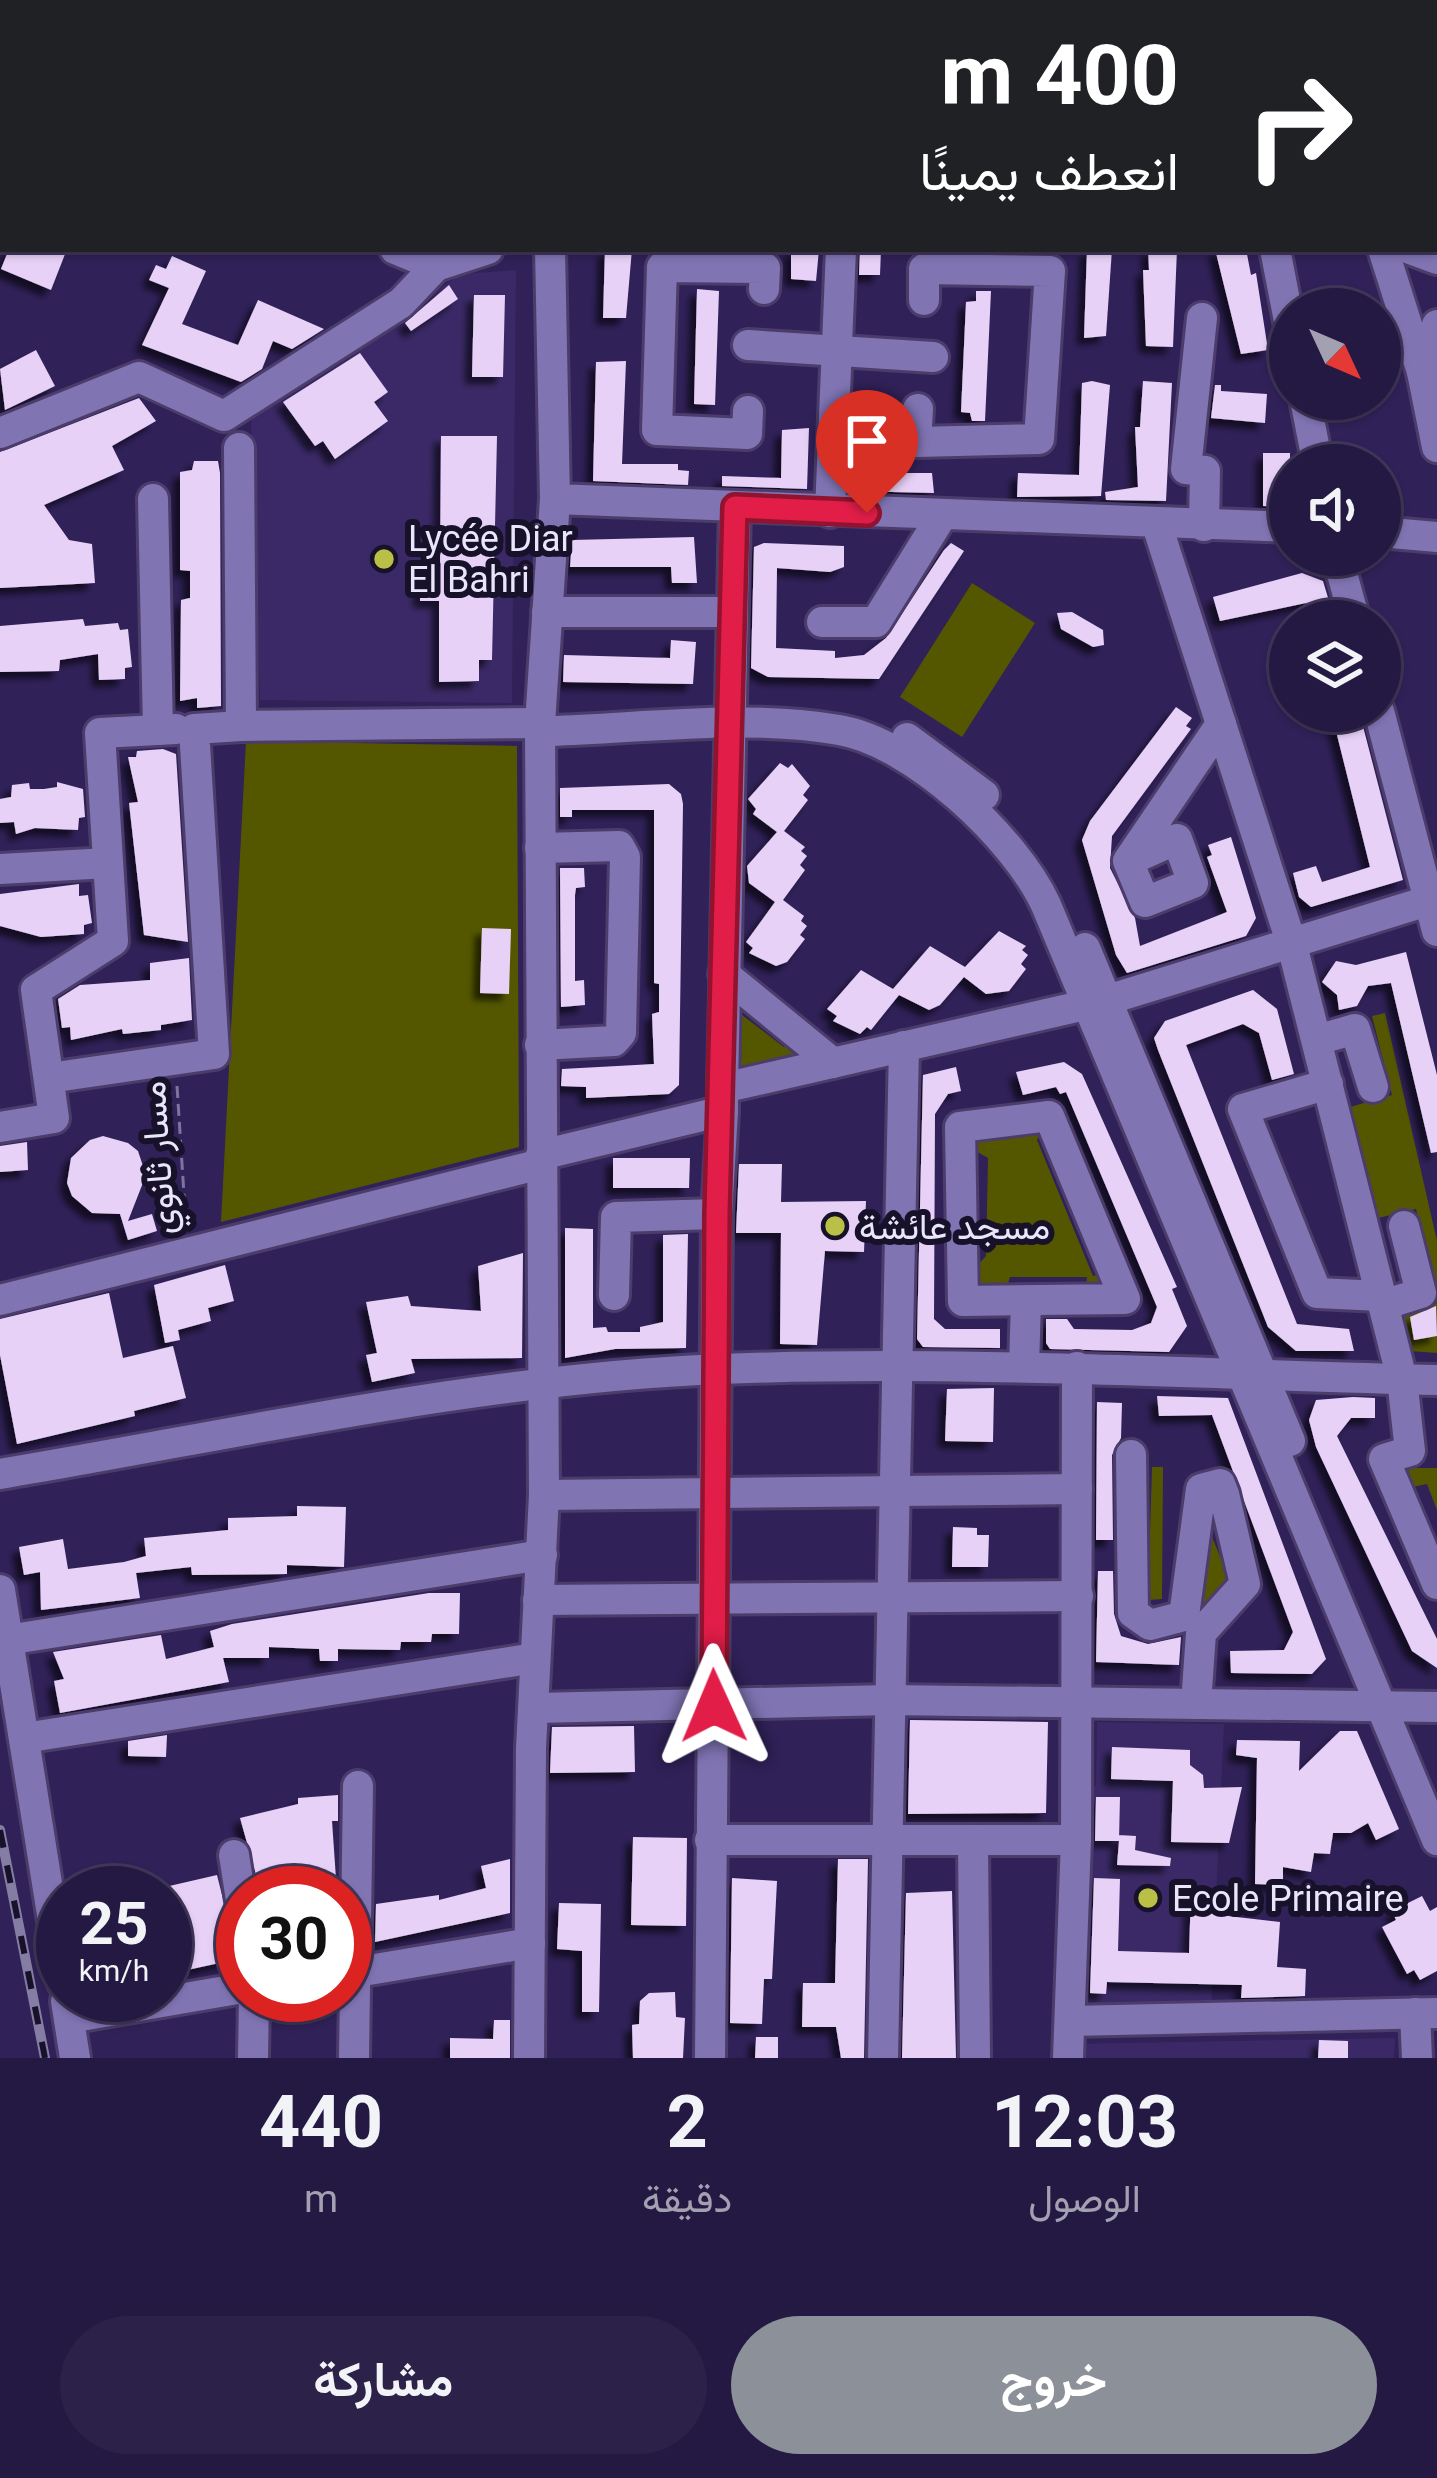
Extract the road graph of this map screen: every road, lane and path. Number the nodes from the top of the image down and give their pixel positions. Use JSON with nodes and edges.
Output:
{"nodes":[{"id":1,"x":402,"y":252,"type":"edge"},
{"id":2,"x":479,"y":252,"type":"edge"},
{"id":3,"x":550,"y":252,"type":"edge"},
{"id":4,"x":841,"y":252,"type":"edge"},
{"id":5,"x":1276,"y":252,"type":"edge"},
{"id":6,"x":1384,"y":252,"type":"edge"},
{"id":7,"x":711,"y":258,"type":"edge"},
{"id":8,"x":987,"y":260,"type":"edge"},
{"id":9,"x":436,"y":266,"type":"junction"},
{"id":10,"x":1283,"y":288,"type":"edge"},
{"id":11,"x":764,"y":289,"type":"dead end"},
{"id":12,"x":924,"y":300,"type":"dead end"},
{"id":13,"x":1202,"y":318,"type":"dead end"},
{"id":14,"x":1437,"y":325,"type":"edge"},
{"id":15,"x":748,"y":345,"type":"dead end"},
{"id":16,"x":836,"y":351,"type":"junction"},
{"id":17,"x":933,"y":357,"type":"dead end"},
{"id":18,"x":1422,"y":372,"type":"junction"},
{"id":19,"x":918,"y":409,"type":"dead end"},
{"id":20,"x":748,"y":411,"type":"dead end"},
{"id":21,"x":0,"y":433,"type":"edge"},
{"id":22,"x":1437,"y":447,"type":"edge"},
{"id":23,"x":239,"y":448,"type":"dead end"},
{"id":24,"x":153,"y":499,"type":"dead end"},
{"id":25,"x":555,"y":499,"type":"junction"},
{"id":26,"x":735,"y":507,"type":"junction"},
{"id":27,"x":830,"y":512,"type":"junction"},
{"id":28,"x":941,"y":517,"type":"junction"},
{"id":29,"x":1157,"y":525,"type":"junction"},
{"id":30,"x":1204,"y":526,"type":"junction"},
{"id":31,"x":1269,"y":527,"type":"edge"},
{"id":32,"x":1401,"y":534,"type":"edge"},
{"id":33,"x":1437,"y":537,"type":"edge"},
{"id":34,"x":547,"y":612,"type":"junction"},
{"id":35,"x":731,"y":612,"type":"junction"},
{"id":36,"x":822,"y":622,"type":"dead end"},
{"id":37,"x":728,"y":718,"type":"junction"},
{"id":38,"x":540,"y":723,"type":"junction"},
{"id":39,"x":1221,"y":724,"type":"junction"},
{"id":40,"x":242,"y":726,"type":"junction"},
{"id":41,"x":194,"y":729,"type":"junction"},
{"id":42,"x":158,"y":730,"type":"junction"},
{"id":43,"x":1385,"y":732,"type":"edge"},
{"id":44,"x":540,"y":848,"type":"junction"},
{"id":45,"x":1128,"y":861,"type":"dead end"},
{"id":46,"x":108,"y":863,"type":"junction"},
{"id":47,"x":0,"y":869,"type":"edge"},
{"id":48,"x":1435,"y":909,"type":"edge"},
{"id":49,"x":1292,"y":945,"type":"junction"},
{"id":50,"x":724,"y":974,"type":"junction"},
{"id":51,"x":1096,"y":1002,"type":"junction"},
{"id":52,"x":1317,"y":1040,"type":"junction"},
{"id":53,"x":541,"y":1045,"type":"junction"},
{"id":54,"x":904,"y":1046,"type":"junction"},
{"id":55,"x":175,"y":1060,"type":"junction"},
{"id":56,"x":832,"y":1063,"type":"junction"},
{"id":57,"x":49,"y":1078,"type":"junction"},
{"id":58,"x":1328,"y":1084,"type":"junction"},
{"id":59,"x":1373,"y":1087,"type":"dead end"},
{"id":60,"x":723,"y":1100,"type":"junction"},
{"id":61,"x":0,"y":1126,"type":"edge"},
{"id":62,"x":541,"y":1160,"type":"junction"},
{"id":63,"x":717,"y":1214,"type":"junction"},
{"id":64,"x":1403,"y":1226,"type":"dead end"},
{"id":65,"x":188,"y":1252,"type":"junction"},
{"id":66,"x":614,"y":1295,"type":"dead end"},
{"id":67,"x":0,"y":1300,"type":"edge"},
{"id":68,"x":1026,"y":1300,"type":"junction"},
{"id":69,"x":1382,"y":1300,"type":"junction"},
{"id":70,"x":895,"y":1367,"type":"junction"},
{"id":71,"x":1024,"y":1367,"type":"junction"},
{"id":72,"x":1077,"y":1367,"type":"junction"},
{"id":73,"x":718,"y":1370,"type":"junction"},
{"id":74,"x":1252,"y":1376,"type":"junction"},
{"id":75,"x":1402,"y":1379,"type":"junction"},
{"id":76,"x":1437,"y":1380,"type":"edge"},
{"id":77,"x":541,"y":1383,"type":"junction"},
{"id":78,"x":1131,"y":1455,"type":"dead end"},
{"id":79,"x":0,"y":1474,"type":"edge"},
{"id":80,"x":1078,"y":1489,"type":"junction"},
{"id":81,"x":893,"y":1491,"type":"junction"},
{"id":82,"x":715,"y":1493,"type":"junction"},
{"id":83,"x":544,"y":1495,"type":"junction"},
{"id":84,"x":542,"y":1555,"type":"junction"},
{"id":85,"x":1437,"y":1584,"type":"edge"},
{"id":86,"x":0,"y":1590,"type":"edge"},
{"id":87,"x":891,"y":1595,"type":"junction"},
{"id":88,"x":1078,"y":1597,"type":"junction"},
{"id":89,"x":713,"y":1598,"type":"junction"},
{"id":90,"x":538,"y":1600,"type":"junction"},
{"id":91,"x":7,"y":1640,"type":"junction"},
{"id":92,"x":535,"y":1658,"type":"junction"},
{"id":93,"x":890,"y":1700,"type":"junction"},
{"id":94,"x":1078,"y":1702,"type":"junction"},
{"id":95,"x":1196,"y":1704,"type":"junction"},
{"id":96,"x":714,"y":1706,"type":"junction"},
{"id":97,"x":1392,"y":1707,"type":"junction"},
{"id":98,"x":1437,"y":1707,"type":"edge"},
{"id":99,"x":536,"y":1708,"type":"junction"},
{"id":100,"x":24,"y":1738,"type":"junction"},
{"id":101,"x":358,"y":1786,"type":"dead end"},
{"id":102,"x":1437,"y":1789,"type":"edge"},
{"id":103,"x":886,"y":1837,"type":"junction"},
{"id":104,"x":710,"y":1840,"type":"junction"},
{"id":105,"x":1076,"y":1840,"type":"junction"},
{"id":106,"x":1437,"y":1840,"type":"edge"},
{"id":107,"x":973,"y":1842,"type":"junction"},
{"id":108,"x":234,"y":1855,"type":"dead end"},
{"id":109,"x":44,"y":1866,"type":"edge"},
{"id":110,"x":236,"y":1866,"type":"edge"},
{"id":111,"x":355,"y":1866,"type":"edge"},
{"id":112,"x":530,"y":1943,"type":"junction"},
{"id":113,"x":372,"y":1970,"type":"edge"},
{"id":114,"x":1426,"y":2013,"type":"edge"},
{"id":115,"x":1070,"y":2021,"type":"junction"},
{"id":116,"x":69,"y":2022,"type":"edge"},
{"id":117,"x":254,"y":2022,"type":"edge"},
{"id":118,"x":352,"y":2022,"type":"edge"},
{"id":119,"x":75,"y":2058,"type":"edge"},
{"id":120,"x":254,"y":2058,"type":"edge"},
{"id":121,"x":354,"y":2058,"type":"edge"},
{"id":122,"x":529,"y":2058,"type":"edge"},
{"id":123,"x":710,"y":2058,"type":"edge"},
{"id":124,"x":883,"y":2058,"type":"edge"},
{"id":125,"x":975,"y":2058,"type":"edge"},
{"id":126,"x":1068,"y":2058,"type":"edge"},
{"id":127,"x":1418,"y":2058,"type":"edge"}],
"edges":[{"from":1,"to":9,"type":"street"},
{"from":2,"to":9,"type":"street"},
{"from":3,"to":25,"type":"street"},
{"from":4,"to":16,"type":"street"},
{"from":5,"to":10,"type":"street"},
{"from":6,"to":18,"type":"street"},
{"from":7,"to":11,"type":"street"},
{"from":7,"to":20,"type":"street"},
{"from":8,"to":12,"type":"street"},
{"from":8,"to":19,"type":"street"},
{"from":9,"to":21,"type":"street"},
{"from":13,"to":30,"type":"street"},
{"from":14,"to":18,"type":"street"},
{"from":15,"to":16,"type":"street"},
{"from":16,"to":17,"type":"street"},
{"from":16,"to":27,"type":"street"},
{"from":18,"to":22,"type":"street"},
{"from":23,"to":40,"type":"street"},
{"from":24,"to":42,"type":"street"},
{"from":25,"to":26,"type":"street"},
{"from":25,"to":34,"type":"street"},
{"from":26,"to":27,"type":"street"},
{"from":26,"to":35,"type":"street"},
{"from":27,"to":28,"type":"street"},
{"from":28,"to":29,"type":"street"},
{"from":28,"to":36,"type":"street"},
{"from":29,"to":30,"type":"street"},
{"from":29,"to":39,"type":"street"},
{"from":30,"to":31,"type":"street"},
{"from":32,"to":33,"type":"street"},
{"from":34,"to":35,"type":"street"},
{"from":34,"to":38,"type":"street"},
{"from":35,"to":37,"type":"street"},
{"from":37,"to":38,"type":"street"},
{"from":37,"to":50,"type":"street"},
{"from":37,"to":51,"type":"street"},
{"from":38,"to":40,"type":"street"},
{"from":38,"to":44,"type":"street"},
{"from":39,"to":45,"type":"street"},
{"from":39,"to":49,"type":"street"},
{"from":40,"to":41,"type":"street"},
{"from":41,"to":42,"type":"street"},
{"from":41,"to":55,"type":"street"},
{"from":42,"to":46,"type":"street"},
{"from":43,"to":48,"type":"street"},
{"from":44,"to":53,"type":"street"},
{"from":44,"to":53,"type":"street"},
{"from":46,"to":47,"type":"street"},
{"from":46,"to":57,"type":"street"},
{"from":48,"to":49,"type":"street"},
{"from":49,"to":51,"type":"street"},
{"from":49,"to":52,"type":"street"},
{"from":50,"to":56,"type":"street"},
{"from":50,"to":60,"type":"street"},
{"from":51,"to":54,"type":"street"},
{"from":51,"to":74,"type":"street"},
{"from":52,"to":58,"type":"street"},
{"from":52,"to":59,"type":"street"},
{"from":53,"to":62,"type":"street"},
{"from":54,"to":56,"type":"street"},
{"from":54,"to":70,"type":"street"},
{"from":55,"to":57,"type":"street"},
{"from":55,"to":65,"type":"path","name":"مسار ثانوي"},
{"from":56,"to":60,"type":"street"},
{"from":57,"to":61,"type":"street"},
{"from":58,"to":69,"type":"street"},
{"from":58,"to":69,"type":"street"},
{"from":60,"to":62,"type":"street"},
{"from":60,"to":63,"type":"street"},
{"from":62,"to":65,"type":"street"},
{"from":62,"to":77,"type":"street"},
{"from":63,"to":66,"type":"street"},
{"from":63,"to":73,"type":"street"},
{"from":64,"to":69,"type":"street"},
{"from":65,"to":67,"type":"street"},
{"from":68,"to":68,"type":"street"},
{"from":68,"to":71,"type":"street"},
{"from":69,"to":75,"type":"street"},
{"from":70,"to":71,"type":"street"},
{"from":70,"to":73,"type":"street"},
{"from":70,"to":81,"type":"street"},
{"from":71,"to":72,"type":"street"},
{"from":72,"to":74,"type":"street"},
{"from":72,"to":80,"type":"street"},
{"from":73,"to":77,"type":"street"},
{"from":73,"to":82,"type":"street"},
{"from":74,"to":75,"type":"street"},
{"from":74,"to":97,"type":"street"},
{"from":75,"to":76,"type":"street"},
{"from":75,"to":85,"type":"street"},
{"from":77,"to":79,"type":"street"},
{"from":77,"to":83,"type":"street"},
{"from":78,"to":95,"type":"street"},
{"from":80,"to":81,"type":"street"},
{"from":80,"to":88,"type":"street"},
{"from":81,"to":82,"type":"street"},
{"from":81,"to":87,"type":"street"},
{"from":82,"to":83,"type":"street"},
{"from":82,"to":89,"type":"street"},
{"from":83,"to":84,"type":"street"},
{"from":84,"to":90,"type":"street"},
{"from":84,"to":91,"type":"street"},
{"from":86,"to":91,"type":"street"},
{"from":87,"to":88,"type":"street"},
{"from":87,"to":89,"type":"street"},
{"from":87,"to":93,"type":"street"},
{"from":88,"to":94,"type":"street"},
{"from":89,"to":90,"type":"street"},
{"from":89,"to":96,"type":"street"},
{"from":90,"to":92,"type":"street"},
{"from":91,"to":100,"type":"street"},
{"from":92,"to":99,"type":"street"},
{"from":92,"to":100,"type":"street"},
{"from":93,"to":94,"type":"street"},
{"from":93,"to":96,"type":"street"},
{"from":93,"to":103,"type":"street"},
{"from":94,"to":95,"type":"street"},
{"from":94,"to":105,"type":"street"},
{"from":95,"to":97,"type":"street"},
{"from":96,"to":99,"type":"street"},
{"from":96,"to":104,"type":"street"},
{"from":97,"to":98,"type":"street"},
{"from":97,"to":102,"type":"street"},
{"from":97,"to":106,"type":"street"},
{"from":99,"to":112,"type":"street"},
{"from":100,"to":109,"type":"street"},
{"from":101,"to":111,"type":"street"},
{"from":103,"to":104,"type":"street"},
{"from":103,"to":107,"type":"street"},
{"from":103,"to":124,"type":"street"},
{"from":104,"to":123,"type":"street"},
{"from":105,"to":107,"type":"street"},
{"from":105,"to":115,"type":"street"},
{"from":107,"to":125,"type":"street"},
{"from":108,"to":110,"type":"street"},
{"from":112,"to":113,"type":"street"},
{"from":112,"to":122,"type":"street"},
{"from":114,"to":115,"type":"street"},
{"from":114,"to":127,"type":"street"},
{"from":115,"to":126,"type":"street"},
{"from":116,"to":119,"type":"street"},
{"from":117,"to":120,"type":"street"},
{"from":118,"to":121,"type":"street"}]}
